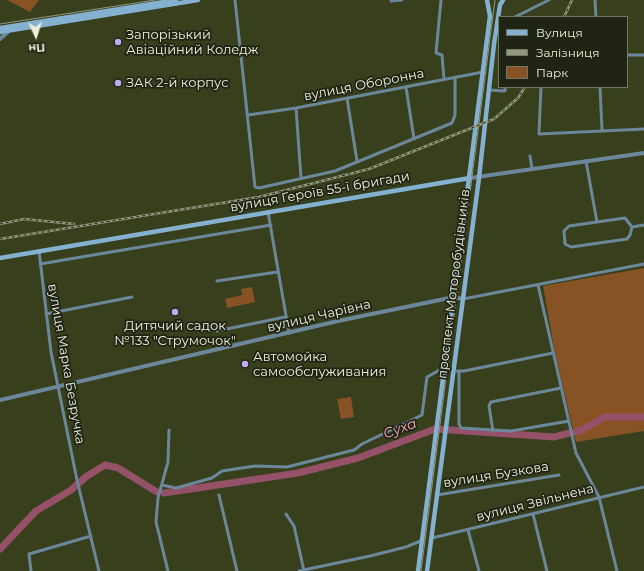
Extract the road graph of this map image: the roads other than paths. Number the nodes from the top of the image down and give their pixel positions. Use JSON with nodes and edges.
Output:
{"nodes":[{"id":1,"x":176,"y":0,"type":"edge"},
{"id":2,"x":198,"y":0,"type":"edge"},
{"id":3,"x":235,"y":0,"type":"edge"},
{"id":4,"x":402,"y":0,"type":"edge"},
{"id":5,"x":441,"y":0,"type":"edge"},
{"id":6,"x":487,"y":0,"type":"edge"},
{"id":7,"x":503,"y":0,"type":"edge"},
{"id":8,"x":549,"y":0,"type":"edge"},
{"id":9,"x":595,"y":0,"type":"edge"},
{"id":10,"x":391,"y":1,"type":"dead end"},
{"id":11,"x":500,"y":16,"type":"edge"},
{"id":12,"x":517,"y":16,"type":"edge"},
{"id":13,"x":596,"y":16,"type":"edge"},
{"id":14,"x":14,"y":26,"type":"junction"},
{"id":15,"x":0,"y":28,"type":"edge"},
{"id":16,"x":10,"y":30,"type":"junction"},
{"id":17,"x":498,"y":30,"type":"edge"},
{"id":18,"x":0,"y":32,"type":"edge"},
{"id":19,"x":0,"y":39,"type":"edge"},
{"id":20,"x":628,"y":55,"type":"edge"},
{"id":21,"x":644,"y":55,"type":"edge"},
{"id":22,"x":483,"y":72,"type":"junction"},
{"id":23,"x":455,"y":77,"type":"junction"},
{"id":24,"x":444,"y":79,"type":"junction"},
{"id":25,"x":406,"y":87,"type":"junction"},
{"id":26,"x":505,"y":88,"type":"edge"},
{"id":27,"x":541,"y":88,"type":"edge"},
{"id":28,"x":600,"y":88,"type":"edge"},
{"id":29,"x":489,"y":90,"type":"junction"},
{"id":30,"x":347,"y":98,"type":"junction"},
{"id":31,"x":296,"y":108,"type":"junction"},
{"id":32,"x":248,"y":115,"type":"junction"},
{"id":33,"x":644,"y":129,"type":"edge"},
{"id":34,"x":602,"y":130,"type":"junction"},
{"id":35,"x":414,"y":139,"type":"junction"},
{"id":36,"x":644,"y":153,"type":"edge"},
{"id":37,"x":530,"y":156,"type":"dead end"},
{"id":38,"x":357,"y":160,"type":"junction"},
{"id":39,"x":586,"y":161,"type":"junction"},
{"id":40,"x":532,"y":169,"type":"junction"},
{"id":41,"x":301,"y":178,"type":"junction"},
{"id":42,"x":470,"y":178,"type":"junction"},
{"id":43,"x":479,"y":178,"type":"junction"},
{"id":44,"x":268,"y":212,"type":"junction"},
{"id":45,"x":597,"y":222,"type":"junction"},
{"id":46,"x":271,"y":225,"type":"junction"},
{"id":47,"x":644,"y":225,"type":"edge"},
{"id":48,"x":632,"y":227,"type":"junction"},
{"id":49,"x":39,"y":251,"type":"junction"},
{"id":50,"x":0,"y":258,"type":"edge"},
{"id":51,"x":40,"y":264,"type":"junction"},
{"id":52,"x":644,"y":264,"type":"edge"},
{"id":53,"x":277,"y":272,"type":"junction"},
{"id":54,"x":217,"y":281,"type":"dead end"},
{"id":55,"x":538,"y":285,"type":"junction"},
{"id":56,"x":132,"y":297,"type":"dead end"},
{"id":57,"x":454,"y":297,"type":"junction"},
{"id":58,"x":463,"y":299,"type":"junction"},
{"id":59,"x":46,"y":314,"type":"junction"},
{"id":60,"x":285,"y":317,"type":"junction"},
{"id":61,"x":217,"y":331,"type":"dead end"},
{"id":62,"x":289,"y":333,"type":"junction"},
{"id":63,"x":553,"y":353,"type":"junction"},
{"id":64,"x":445,"y":367,"type":"junction"},
{"id":65,"x":454,"y":369,"type":"junction"},
{"id":66,"x":459,"y":372,"type":"junction"},
{"id":67,"x":58,"y":388,"type":"junction"},
{"id":68,"x":561,"y":388,"type":"junction"},
{"id":69,"x":0,"y":400,"type":"edge"},
{"id":70,"x":569,"y":421,"type":"junction"},
{"id":71,"x":169,"y":430,"type":"dead end"},
{"id":72,"x":493,"y":431,"type":"junction"},
{"id":73,"x":559,"y":475,"type":"dead end"},
{"id":74,"x":162,"y":486,"type":"junction"},
{"id":75,"x":644,"y":487,"type":"edge"},
{"id":76,"x":219,"y":495,"type":"dead end"},
{"id":77,"x":437,"y":495,"type":"junction"},
{"id":78,"x":599,"y":497,"type":"junction"},
{"id":79,"x":286,"y":514,"type":"dead end"},
{"id":80,"x":533,"y":514,"type":"junction"},
{"id":81,"x":468,"y":530,"type":"junction"},
{"id":82,"x":90,"y":536,"type":"junction"},
{"id":83,"x":432,"y":538,"type":"junction"},
{"id":84,"x":423,"y":540,"type":"junction"},
{"id":85,"x":304,"y":570,"type":"edge"},
{"id":86,"x":31,"y":571,"type":"edge"},
{"id":87,"x":99,"y":571,"type":"edge"},
{"id":88,"x":168,"y":571,"type":"edge"},
{"id":89,"x":238,"y":571,"type":"edge"},
{"id":90,"x":299,"y":571,"type":"edge"},
{"id":91,"x":418,"y":571,"type":"edge"},
{"id":92,"x":427,"y":571,"type":"edge"},
{"id":93,"x":479,"y":571,"type":"edge"},
{"id":94,"x":547,"y":571,"type":"edge"},
{"id":95,"x":617,"y":571,"type":"edge"}],
"edges":[{"from":1,"to":14,"type":"main road"},
{"from":2,"to":16,"type":"main road"},
{"from":3,"to":32,"type":"street"},
{"from":4,"to":10,"type":"street"},
{"from":5,"to":24,"type":"street"},
{"from":6,"to":22,"type":"main road","name":"проспект Моторобудівників"},
{"from":7,"to":11,"type":"main road","name":"проспект Моторобудівників"},
{"from":8,"to":12,"type":"street"},
{"from":9,"to":13,"type":"street"},
{"from":14,"to":15,"type":"main road"},
{"from":14,"to":16,"type":"street"},
{"from":16,"to":18,"type":"main road"},
{"from":16,"to":19,"type":"street"},
{"from":17,"to":29,"type":"main road","name":"проспект Моторобудівників"},
{"from":20,"to":21,"type":"street"},
{"from":22,"to":23,"type":"street","name":"вулиця Оборонна"},
{"from":22,"to":42,"type":"main road","name":"проспект Моторобудівників"},
{"from":23,"to":24,"type":"street","name":"вулиця Оборонна"},
{"from":23,"to":35,"type":"street","name":"вулиця Героїв 55-ї бригади"},
{"from":24,"to":25,"type":"street","name":"вулиця Оборонна"},
{"from":25,"to":30,"type":"street","name":"вулиця Оборонна"},
{"from":25,"to":35,"type":"street"},
{"from":26,"to":29,"type":"street"},
{"from":27,"to":34,"type":"street"},
{"from":28,"to":34,"type":"street"},
{"from":29,"to":43,"type":"main road","name":"проспект Моторобудівників"},
{"from":30,"to":31,"type":"street","name":"вулиця Оборонна"},
{"from":30,"to":38,"type":"street"},
{"from":31,"to":32,"type":"street","name":"вулиця Оборонна"},
{"from":31,"to":41,"type":"street"},
{"from":32,"to":41,"type":"street","name":"вулиця Героїв 55-ї бригади"},
{"from":33,"to":34,"type":"street"},
{"from":35,"to":38,"type":"street","name":"вулиця Героїв 55-ї бригади"},
{"from":36,"to":39,"type":"street","name":"вулиця Героїв 55-ї бригади"},
{"from":37,"to":40,"type":"street"},
{"from":38,"to":41,"type":"street","name":"вулиця Героїв 55-ї бригади"},
{"from":39,"to":40,"type":"street","name":"вулиця Героїв 55-ї бригади"},
{"from":39,"to":45,"type":"street"},
{"from":40,"to":43,"type":"street","name":"вулиця Героїв 55-ї бригади"},
{"from":42,"to":43,"type":"street","name":"вулиця Героїв 55-ї бригади"},
{"from":42,"to":44,"type":"main road","name":"вулиця Героїв 55-ї бригади"},
{"from":42,"to":57,"type":"main road","name":"проспект Моторобудівників"},
{"from":43,"to":58,"type":"main road","name":"проспект Моторобудівників"},
{"from":44,"to":46,"type":"street"},
{"from":44,"to":49,"type":"main road","name":"вулиця Героїв 55-ї бригади"},
{"from":45,"to":48,"type":"street"},
{"from":45,"to":48,"type":"street"},
{"from":46,"to":51,"type":"street"},
{"from":46,"to":53,"type":"street"},
{"from":47,"to":48,"type":"street"},
{"from":49,"to":50,"type":"main road","name":"вулиця Героїв 55-ї бригади"},
{"from":49,"to":51,"type":"street","name":"вулиця Марка Безручка"},
{"from":51,"to":59,"type":"street","name":"вулиця Марка Безручка"},
{"from":52,"to":55,"type":"street","name":"вулиця Чарівна"},
{"from":53,"to":54,"type":"street"},
{"from":53,"to":60,"type":"street"},
{"from":55,"to":58,"type":"street","name":"вулиця Чарівна"},
{"from":55,"to":63,"type":"street"},
{"from":56,"to":59,"type":"street"},
{"from":57,"to":58,"type":"street","name":"вулиця Чарівна"},
{"from":57,"to":62,"type":"street","name":"вулиця Чарівна"},
{"from":57,"to":64,"type":"main road","name":"проспект Моторобудівників"},
{"from":58,"to":65,"type":"main road","name":"проспект Моторобудівників"},
{"from":59,"to":67,"type":"street","name":"вулиця Марка Безручка"},
{"from":60,"to":61,"type":"street"},
{"from":60,"to":62,"type":"street"},
{"from":62,"to":67,"type":"street","name":"вулиця Чарівна"},
{"from":63,"to":66,"type":"street"},
{"from":63,"to":68,"type":"street"},
{"from":64,"to":74,"type":"street"},
{"from":64,"to":84,"type":"main road","name":"проспект Моторобудівників"},
{"from":65,"to":66,"type":"street"},
{"from":65,"to":77,"type":"main road","name":"проспект Моторобудівників"},
{"from":66,"to":72,"type":"street"},
{"from":67,"to":69,"type":"street","name":"вулиця Чарівна"},
{"from":67,"to":82,"type":"street","name":"вулиця Марка Безручка"},
{"from":68,"to":70,"type":"street"},
{"from":68,"to":72,"type":"street"},
{"from":70,"to":72,"type":"street"},
{"from":70,"to":78,"type":"street"},
{"from":71,"to":74,"type":"street"},
{"from":73,"to":77,"type":"street","name":"вулиця Бузкова"},
{"from":74,"to":88,"type":"street"},
{"from":75,"to":78,"type":"street","name":"вулиця Звільнена"},
{"from":76,"to":89,"type":"street"},
{"from":77,"to":83,"type":"main road","name":"проспект Моторобудівників"},
{"from":78,"to":80,"type":"street","name":"вулиця Звільнена"},
{"from":78,"to":95,"type":"street"},
{"from":79,"to":85,"type":"street"},
{"from":80,"to":81,"type":"street","name":"вулиця Звільнена"},
{"from":80,"to":94,"type":"street"},
{"from":81,"to":83,"type":"street","name":"вулиця Звільнена"},
{"from":81,"to":93,"type":"street"},
{"from":82,"to":86,"type":"street"},
{"from":82,"to":87,"type":"street"},
{"from":83,"to":92,"type":"main road","name":"проспект Моторобудівників"},
{"from":84,"to":85,"type":"street"},
{"from":84,"to":91,"type":"main road","name":"проспект Моторобудівників"},
{"from":85,"to":90,"type":"street"}]}
